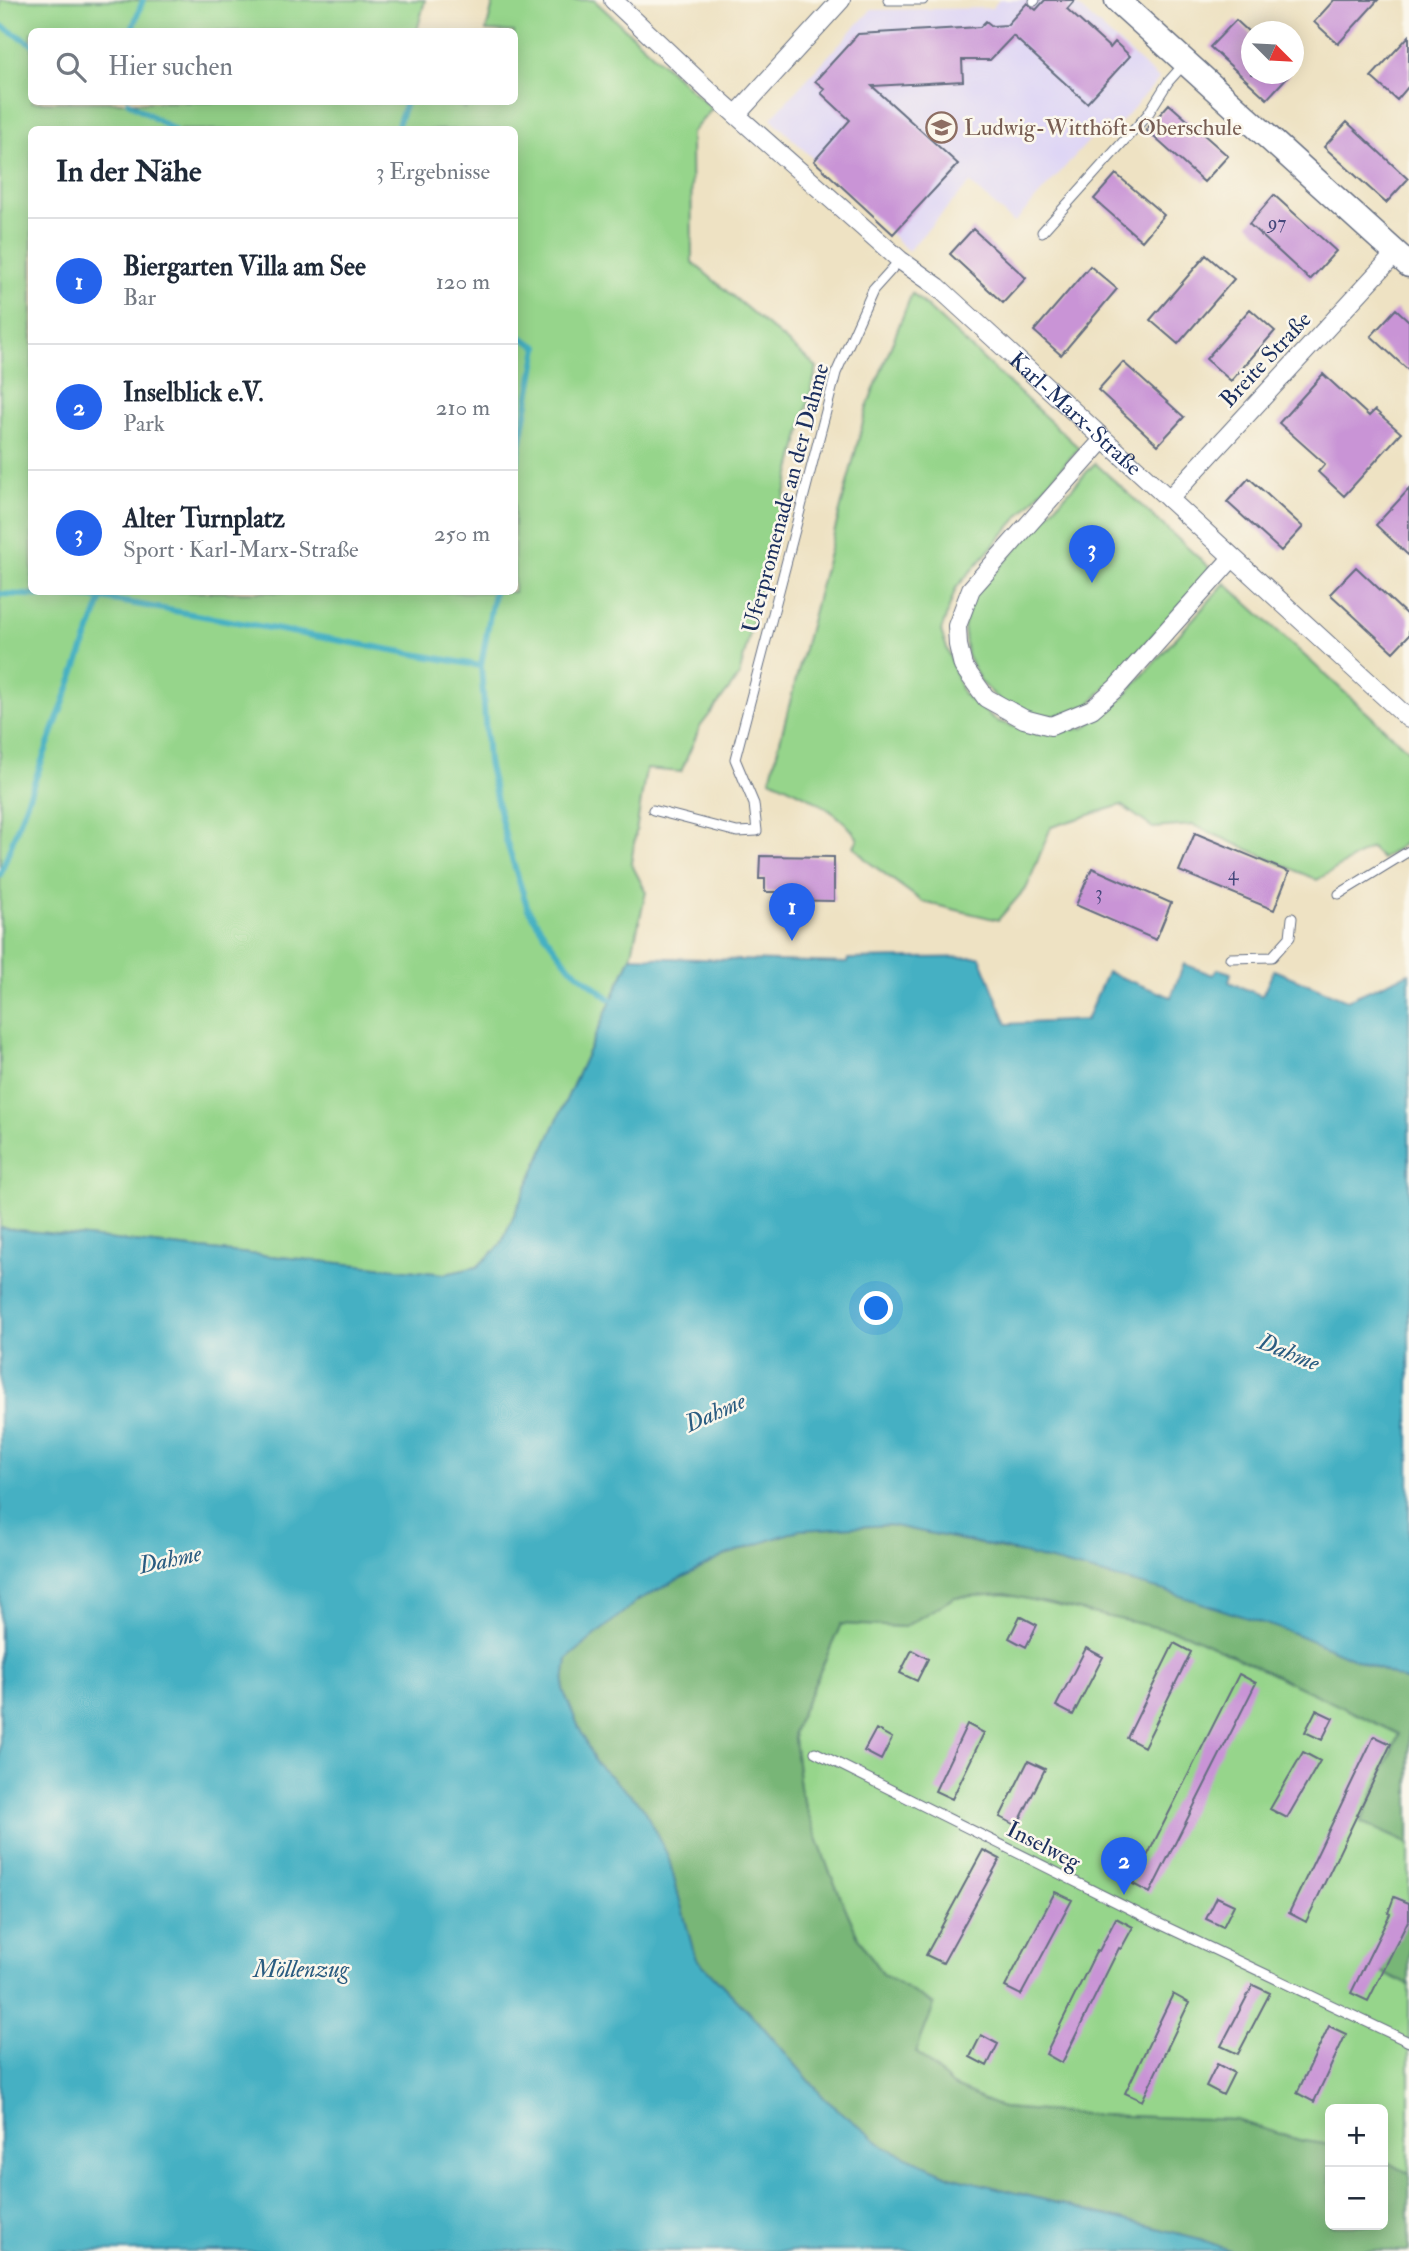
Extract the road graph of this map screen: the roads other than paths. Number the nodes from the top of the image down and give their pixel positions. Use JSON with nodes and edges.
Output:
{"nodes":[{"id":1,"x":613,"y":0,"type":"edge"},
{"id":2,"x":841,"y":0,"type":"edge"},
{"id":3,"x":888,"y":0,"type":"edge"},
{"id":4,"x":923,"y":0,"type":"edge"},
{"id":5,"x":1117,"y":0,"type":"edge"},
{"id":6,"x":1186,"y":61,"type":"junction"},
{"id":7,"x":737,"y":114,"type":"junction"},
{"id":8,"x":1042,"y":232,"type":"dead end"},
{"id":9,"x":1403,"y":259,"type":"edge"},
{"id":10,"x":900,"y":260,"type":"junction"},
{"id":11,"x":1103,"y":440,"type":"junction"},
{"id":12,"x":1168,"y":499,"type":"junction"},
{"id":13,"x":1232,"y":558,"type":"junction"},
{"id":14,"x":1409,"y":719,"type":"edge"},
{"id":15,"x":653,"y":810,"type":"dead end"},
{"id":16,"x":1409,"y":851,"type":"edge"},
{"id":17,"x":1339,"y":894,"type":"dead end"},
{"id":18,"x":1292,"y":918,"type":"dead end"},
{"id":19,"x":1230,"y":958,"type":"dead end"},
{"id":20,"x":815,"y":1752,"type":"dead end"},
{"id":21,"x":1409,"y":2042,"type":"edge"}],
"edges":[{"from":1,"to":7,"type":"street","name":"Karl-Marx-Straße"},
{"from":2,"to":7,"type":"street"},
{"from":3,"to":4,"type":"lane"},
{"from":5,"to":6,"type":"main road"},
{"from":6,"to":8,"type":"lane"},
{"from":6,"to":9,"type":"main road"},
{"from":7,"to":10,"type":"street","name":"Karl-Marx-Straße"},
{"from":9,"to":12,"type":"street","name":"Breite Straße"},
{"from":10,"to":11,"type":"street","name":"Karl-Marx-Straße"},
{"from":10,"to":15,"type":"lane","name":"Uferpromenade an der Dahme"},
{"from":11,"to":12,"type":"street","name":"Karl-Marx-Straße"},
{"from":11,"to":13,"type":"street"},
{"from":12,"to":13,"type":"street","name":"Karl-Marx-Straße"},
{"from":13,"to":14,"type":"street","name":"Karl-Marx-Straße"},
{"from":16,"to":17,"type":"lane"},
{"from":18,"to":19,"type":"lane"},
{"from":20,"to":21,"type":"lane","name":"Inselweg"}]}
